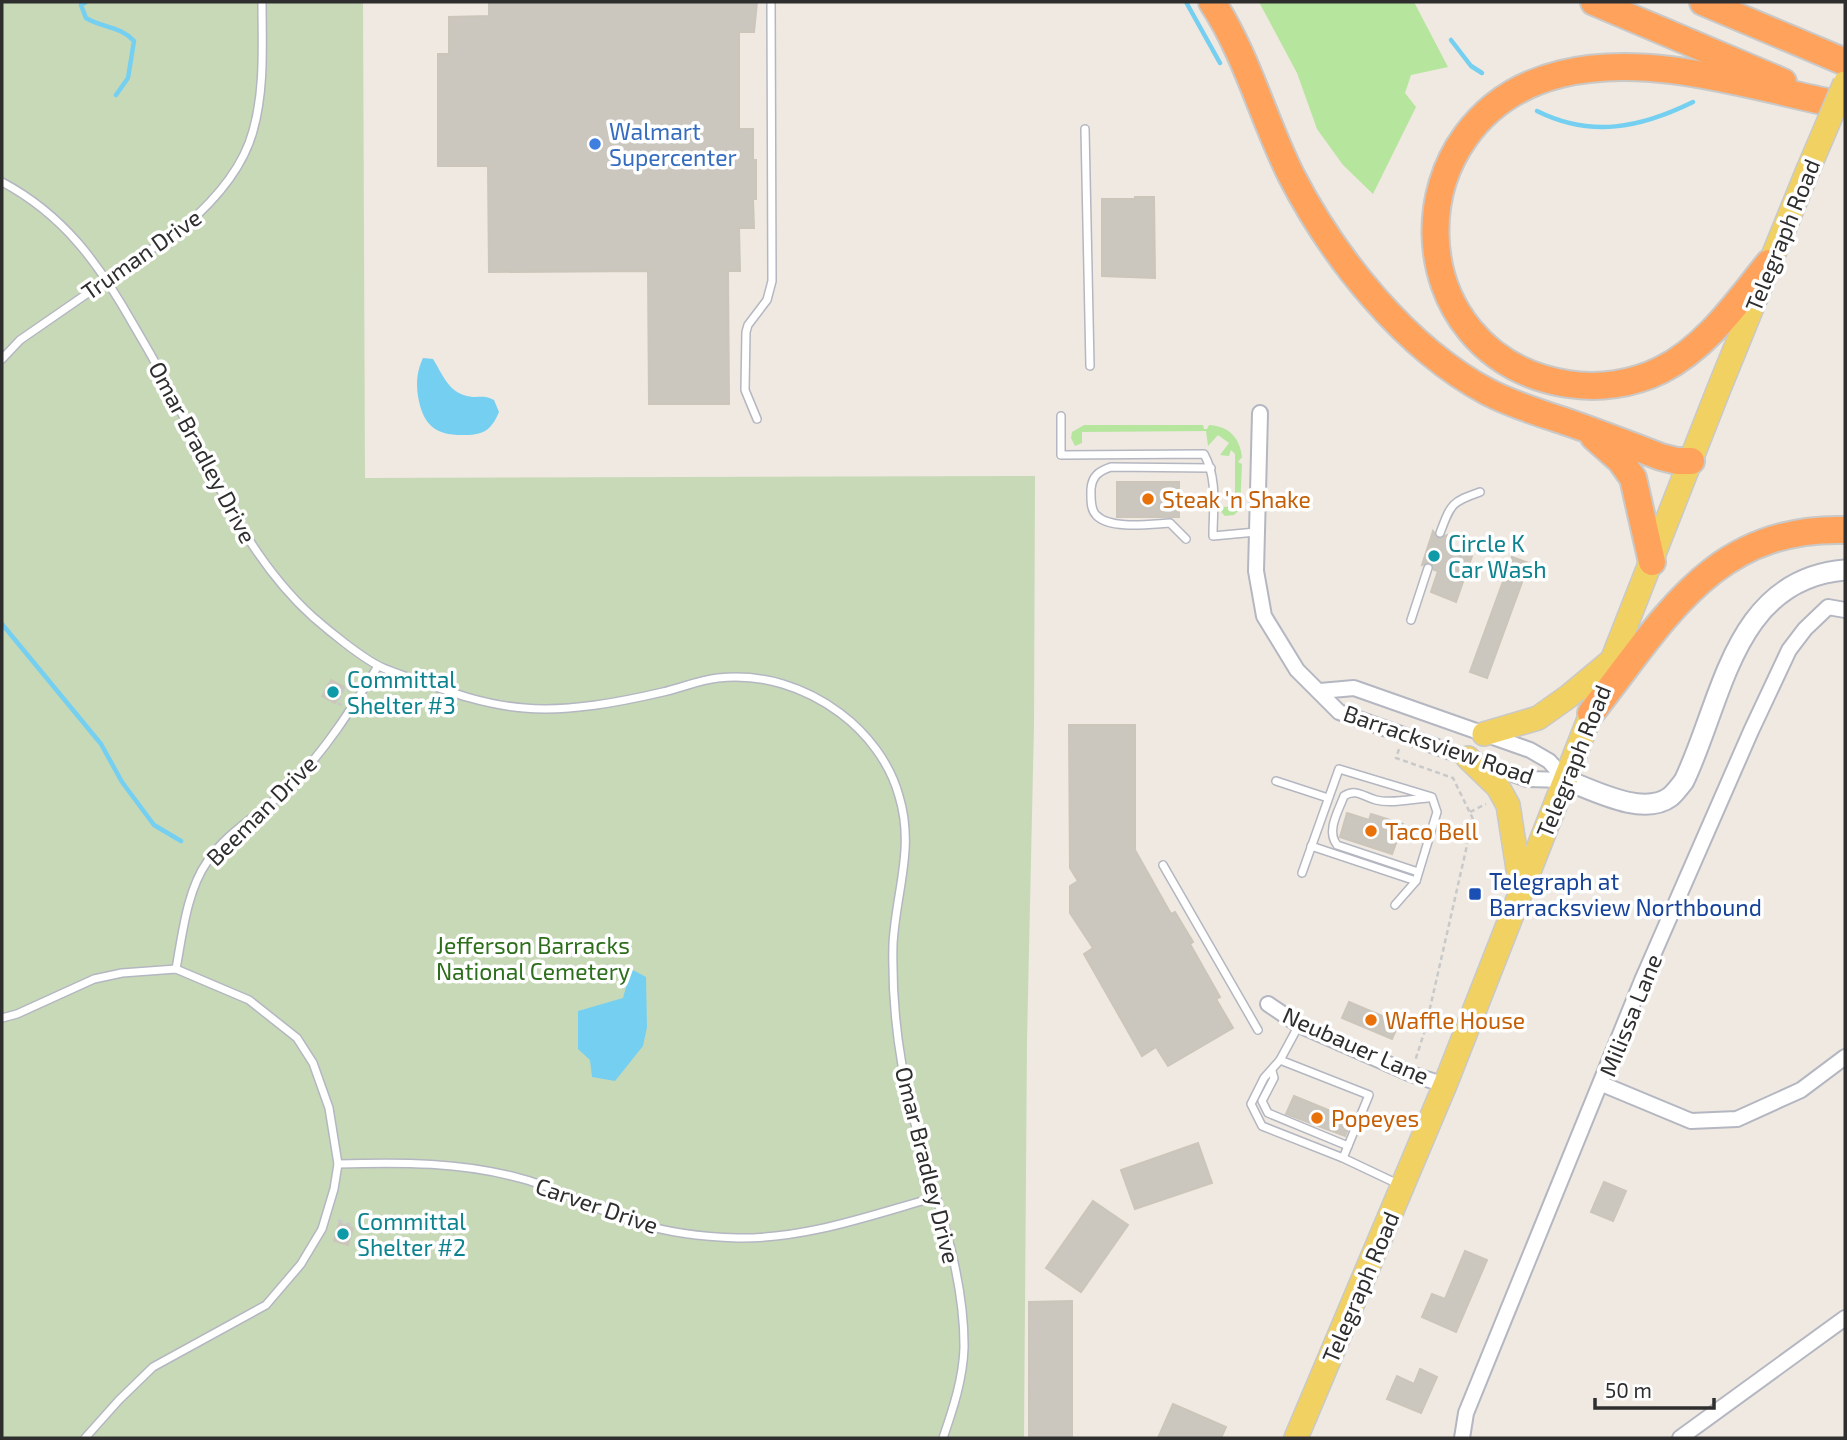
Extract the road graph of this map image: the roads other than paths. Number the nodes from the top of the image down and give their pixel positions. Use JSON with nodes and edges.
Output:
{"nodes":[{"id":1,"x":262,"y":2,"type":"edge"},
{"id":2,"x":771,"y":2,"type":"edge"},
{"id":3,"x":1212,"y":2,"type":"edge"},
{"id":4,"x":1594,"y":2,"type":"edge"},
{"id":5,"x":1703,"y":2,"type":"edge"},
{"id":6,"x":1845,"y":62,"type":"edge"},
{"id":7,"x":1839,"y":98,"type":"edge"},
{"id":8,"x":1085,"y":129,"type":"dead end"},
{"id":9,"x":2,"y":182,"type":"edge"},
{"id":10,"x":1769,"y":263,"type":"junction"},
{"id":11,"x":108,"y":280,"type":"junction"},
{"id":12,"x":2,"y":359,"type":"edge"},
{"id":13,"x":1090,"y":366,"type":"dead end"},
{"id":14,"x":1259,"y":413,"type":"dead end"},
{"id":15,"x":1062,"y":416,"type":"dead end"},
{"id":16,"x":757,"y":419,"type":"dead end"},
{"id":17,"x":1585,"y":428,"type":"junction"},
{"id":18,"x":1691,"y":461,"type":"junction"},
{"id":19,"x":1212,"y":468,"type":"junction"},
{"id":20,"x":1480,"y":492,"type":"dead end"},
{"id":21,"x":1845,"y":530,"type":"edge"},
{"id":22,"x":1256,"y":531,"type":"junction"},
{"id":23,"x":1440,"y":533,"type":"dead end"},
{"id":24,"x":1186,"y":539,"type":"dead end"},
{"id":25,"x":1653,"y":562,"type":"junction"},
{"id":26,"x":1428,"y":568,"type":"dead end"},
{"id":27,"x":1845,"y":570,"type":"edge"},
{"id":28,"x":1845,"y":610,"type":"edge"},
{"id":29,"x":1411,"y":620,"type":"dead end"},
{"id":30,"x":1614,"y":659,"type":"junction"},
{"id":31,"x":378,"y":666,"type":"junction"},
{"id":32,"x":1320,"y":691,"type":"junction"},
{"id":33,"x":1591,"y":713,"type":"junction"},
{"id":34,"x":1485,"y":734,"type":"junction"},
{"id":35,"x":1468,"y":758,"type":"junction"},
{"id":36,"x":1566,"y":779,"type":"junction"},
{"id":37,"x":1276,"y":781,"type":"dead end"},
{"id":38,"x":1432,"y":797,"type":"junction"},
{"id":39,"x":1328,"y":798,"type":"junction"},
{"id":40,"x":1311,"y":846,"type":"junction"},
{"id":41,"x":1163,"y":865,"type":"dead end"},
{"id":42,"x":1301,"y":873,"type":"dead end"},
{"id":43,"x":1417,"y":876,"type":"junction"},
{"id":44,"x":1521,"y":891,"type":"junction"},
{"id":45,"x":1395,"y":905,"type":"dead end"},
{"id":46,"x":176,"y":969,"type":"junction"},
{"id":47,"x":1268,"y":1004,"type":"dead end"},
{"id":48,"x":2,"y":1018,"type":"edge"},
{"id":49,"x":1299,"y":1025,"type":"junction"},
{"id":50,"x":1258,"y":1030,"type":"dead end"},
{"id":51,"x":1845,"y":1057,"type":"edge"},
{"id":52,"x":1280,"y":1060,"type":"junction"},
{"id":53,"x":1272,"y":1071,"type":"junction"},
{"id":54,"x":1602,"y":1084,"type":"junction"},
{"id":55,"x":1444,"y":1085,"type":"junction"},
{"id":56,"x":1348,"y":1146,"type":"junction"},
{"id":57,"x":1343,"y":1158,"type":"junction"},
{"id":58,"x":338,"y":1164,"type":"junction"},
{"id":59,"x":1402,"y":1186,"type":"junction"},
{"id":60,"x":936,"y":1197,"type":"junction"},
{"id":61,"x":1845,"y":1318,"type":"edge"},
{"id":62,"x":85,"y":1438,"type":"edge"},
{"id":63,"x":943,"y":1438,"type":"edge"},
{"id":64,"x":1296,"y":1438,"type":"edge"},
{"id":65,"x":1462,"y":1438,"type":"edge"},
{"id":66,"x":1680,"y":1438,"type":"edge"}],
"edges":[{"from":1,"to":11,"type":"lane","name":"Truman Drive"},
{"from":2,"to":16,"type":"lane"},
{"from":3,"to":17,"type":"highway"},
{"from":4,"to":7,"type":"highway"},
{"from":5,"to":6,"type":"highway"},
{"from":7,"to":10,"type":"main road","name":"Telegraph Road","bridge":true},
{"from":7,"to":10,"type":"highway"},
{"from":8,"to":13,"type":"lane"},
{"from":9,"to":11,"type":"lane","name":"Omar Bradley Drive"},
{"from":10,"to":18,"type":"main road","name":"Telegraph Road"},
{"from":11,"to":12,"type":"lane","name":"Truman Drive"},
{"from":11,"to":31,"type":"lane","name":"Omar Bradley Drive"},
{"from":14,"to":22,"type":"street","name":"Barracksview Road"},
{"from":15,"to":19,"type":"lane"},
{"from":17,"to":18,"type":"highway"},
{"from":17,"to":25,"type":"highway"},
{"from":18,"to":25,"type":"main road","name":"Telegraph Road"},
{"from":19,"to":22,"type":"lane"},
{"from":19,"to":24,"type":"lane"},
{"from":20,"to":23,"type":"lane"},
{"from":21,"to":33,"type":"highway"},
{"from":22,"to":32,"type":"street","name":"Barracksview Road"},
{"from":25,"to":30,"type":"main road","name":"Telegraph Road"},
{"from":26,"to":29,"type":"lane"},
{"from":27,"to":36,"type":"street","name":"Barracksview Road"},
{"from":28,"to":54,"type":"street","name":"Milissa Lane"},
{"from":30,"to":33,"type":"main road","name":"Telegraph Road"},
{"from":30,"to":34,"type":"main road"},
{"from":31,"to":46,"type":"lane","name":"Beeman Drive"},
{"from":31,"to":60,"type":"lane","name":"Omar Bradley Drive"},
{"from":32,"to":34,"type":"street","name":"Barracksview Road"},
{"from":32,"to":35,"type":"street","name":"Barracksview Road"},
{"from":33,"to":36,"type":"main road","name":"Telegraph Road"},
{"from":34,"to":36,"type":"street","name":"Barracksview Road"},
{"from":35,"to":36,"type":"street","name":"Barracksview Road"},
{"from":35,"to":44,"type":"main road"},
{"from":36,"to":44,"type":"main road","name":"Telegraph Road"},
{"from":37,"to":39,"type":"lane"},
{"from":38,"to":39,"type":"lane"},
{"from":38,"to":43,"type":"lane"},
{"from":38,"to":43,"type":"lane"},
{"from":39,"to":40,"type":"lane"},
{"from":40,"to":42,"type":"lane"},
{"from":40,"to":43,"type":"lane"},
{"from":41,"to":50,"type":"lane"},
{"from":43,"to":45,"type":"lane"},
{"from":44,"to":55,"type":"main road","name":"Telegraph Road"},
{"from":46,"to":48,"type":"lane"},
{"from":46,"to":58,"type":"lane"},
{"from":47,"to":49,"type":"street","name":"Neubauer Lane"},
{"from":49,"to":52,"type":"lane"},
{"from":49,"to":55,"type":"street","name":"Neubauer Lane"},
{"from":51,"to":54,"type":"street"},
{"from":52,"to":53,"type":"lane"},
{"from":52,"to":56,"type":"lane"},
{"from":53,"to":56,"type":"lane"},
{"from":53,"to":57,"type":"lane"},
{"from":54,"to":65,"type":"street","name":"Milissa Lane"},
{"from":55,"to":59,"type":"main road","name":"Telegraph Road"},
{"from":56,"to":57,"type":"lane"},
{"from":57,"to":59,"type":"lane"},
{"from":58,"to":60,"type":"lane","name":"Carver Drive"},
{"from":58,"to":62,"type":"lane"},
{"from":59,"to":64,"type":"main road","name":"Telegraph Road"},
{"from":60,"to":63,"type":"lane","name":"Omar Bradley Drive"},
{"from":61,"to":66,"type":"street"}]}
